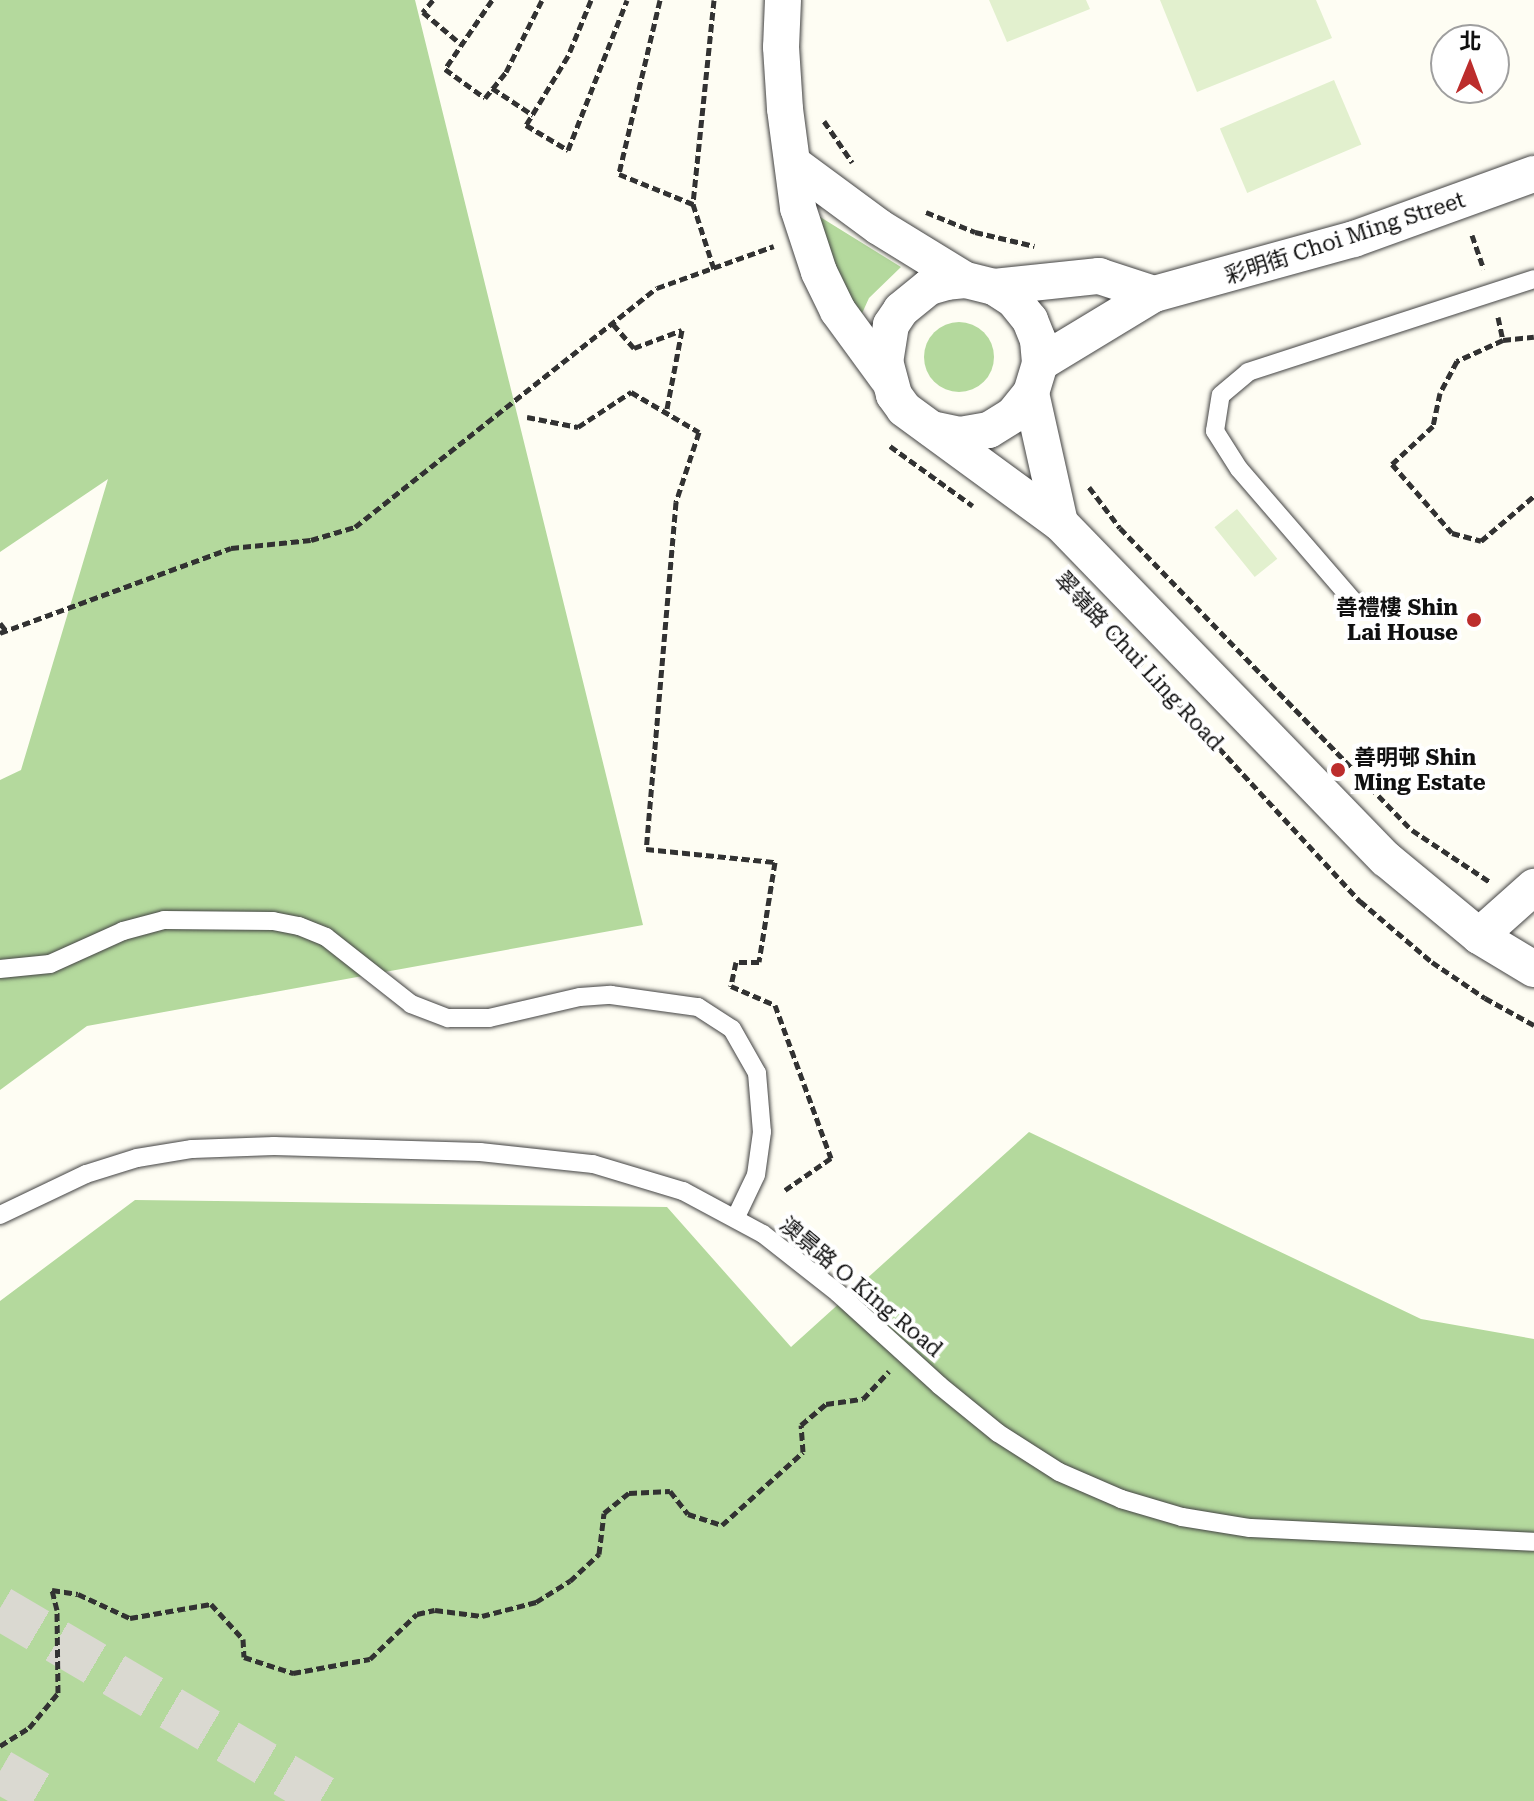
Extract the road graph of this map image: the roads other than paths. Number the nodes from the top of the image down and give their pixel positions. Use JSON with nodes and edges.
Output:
{"nodes":[{"id":1,"x":783,"y":0,"type":"edge"},
{"id":2,"x":795,"y":165,"type":"junction"},
{"id":3,"x":1534,"y":174,"type":"edge"},
{"id":4,"x":1534,"y":279,"type":"edge"},
{"id":5,"x":979,"y":284,"type":"junction"},
{"id":6,"x":1154,"y":294,"type":"junction"},
{"id":7,"x":887,"y":378,"type":"junction"},
{"id":8,"x":1035,"y":378,"type":"junction"},
{"id":9,"x":932,"y":429,"type":"junction"},
{"id":10,"x":1060,"y":523,"type":"junction"},
{"id":11,"x":1354,"y":602,"type":"dead end"},
{"id":12,"x":1527,"y":893,"type":"edge"},
{"id":13,"x":1479,"y":936,"type":"junction"},
{"id":14,"x":0,"y":969,"type":"edge"},
{"id":15,"x":1534,"y":969,"type":"edge"},
{"id":16,"x":0,"y":1215,"type":"edge"},
{"id":17,"x":736,"y":1217,"type":"junction"},
{"id":18,"x":1534,"y":1542,"type":"edge"}],
"edges":[{"from":1,"to":2,"type":"street","name":"翠嶺路 Chui Ling Road"},
{"from":2,"to":5,"type":"street"},
{"from":2,"to":7,"type":"street","name":"翠嶺路 Chui Ling Road"},
{"from":3,"to":6,"type":"street","name":"彩明街 Choi Ming Street"},
{"from":4,"to":11,"type":"lane"},
{"from":5,"to":6,"type":"street"},
{"from":5,"to":7,"type":"street"},
{"from":5,"to":8,"type":"street"},
{"from":6,"to":8,"type":"street","name":"彩明街 Choi Ming Street"},
{"from":7,"to":9,"type":"street","name":"翠嶺路 Chui Ling Road"},
{"from":8,"to":9,"type":"street"},
{"from":8,"to":10,"type":"street"},
{"from":9,"to":10,"type":"street","name":"翠嶺路 Chui Ling Road"},
{"from":10,"to":13,"type":"street","name":"翠嶺路 Chui Ling Road"},
{"from":12,"to":13,"type":"street"},
{"from":13,"to":15,"type":"street","name":"翠嶺路 Chui Ling Road"},
{"from":14,"to":17,"type":"lane"},
{"from":16,"to":17,"type":"lane","name":"澳景路 O King Road"},
{"from":17,"to":18,"type":"lane","name":"澳景路 O King Road"}]}
